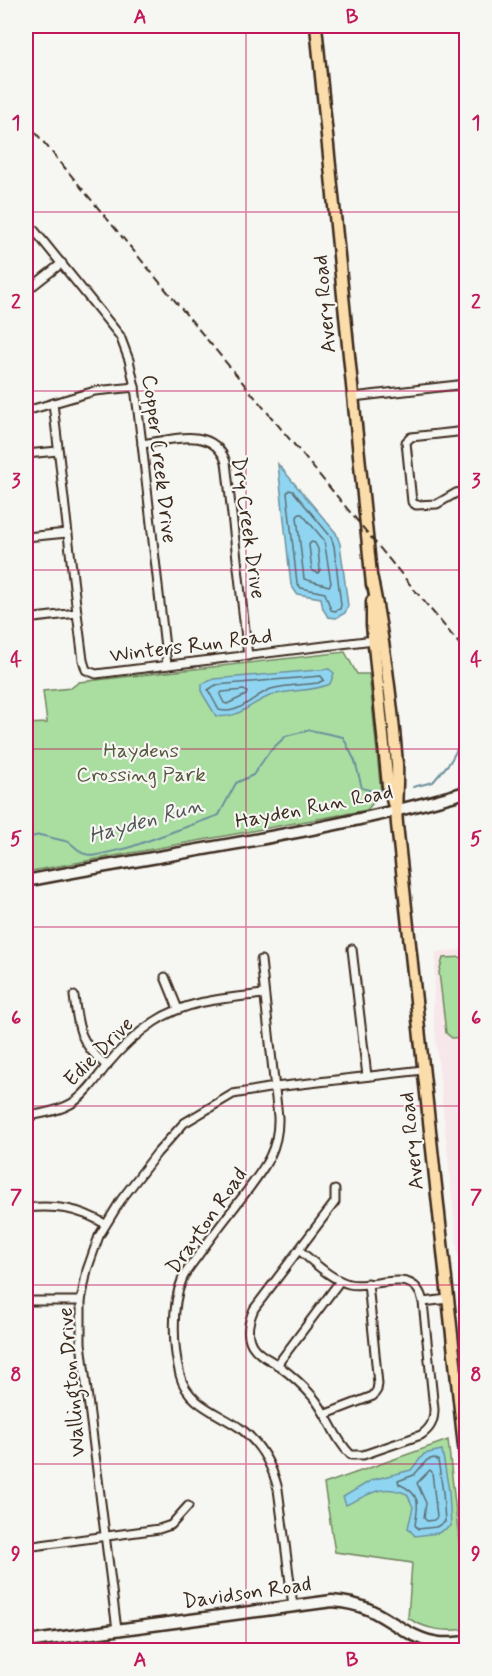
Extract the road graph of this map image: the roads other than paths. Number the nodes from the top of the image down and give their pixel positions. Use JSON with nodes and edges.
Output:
{"nodes":[{"id":1,"x":316,"y":26,"type":"edge"},
{"id":2,"x":26,"y":220,"type":"edge"},
{"id":3,"x":62,"y":263,"type":"junction"},
{"id":4,"x":26,"y":288,"type":"edge"},
{"id":5,"x":466,"y":384,"type":"edge"},
{"id":6,"x":135,"y":387,"type":"junction"},
{"id":7,"x":353,"y":397,"type":"junction"},
{"id":8,"x":53,"y":403,"type":"junction"},
{"id":9,"x":26,"y":411,"type":"edge"},
{"id":10,"x":466,"y":431,"type":"edge"},
{"id":11,"x":142,"y":444,"type":"junction"},
{"id":12,"x":58,"y":451,"type":"junction"},
{"id":13,"x":26,"y":454,"type":"edge"},
{"id":14,"x":466,"y":491,"type":"edge"},
{"id":15,"x":67,"y":533,"type":"junction"},
{"id":16,"x":26,"y":537,"type":"edge"},
{"id":17,"x":372,"y":579,"type":"junction"},
{"id":18,"x":77,"y":613,"type":"junction"},
{"id":19,"x":26,"y":619,"type":"edge"},
{"id":20,"x":374,"y":640,"type":"junction"},
{"id":21,"x":248,"y":656,"type":"junction"},
{"id":22,"x":167,"y":665,"type":"junction"},
{"id":23,"x":466,"y":792,"type":"edge"},
{"id":24,"x":396,"y":812,"type":"junction"},
{"id":25,"x":26,"y":881,"type":"edge"},
{"id":26,"x":352,"y":950,"type":"dead end"},
{"id":27,"x":261,"y":960,"type":"dead end"},
{"id":28,"x":165,"y":977,"type":"dead end"},
{"id":29,"x":264,"y":994,"type":"junction"},
{"id":30,"x":74,"y":996,"type":"dead end"},
{"id":31,"x":177,"y":1010,"type":"junction"},
{"id":32,"x":106,"y":1066,"type":"junction"},
{"id":33,"x":423,"y":1070,"type":"junction"},
{"id":34,"x":367,"y":1076,"type":"junction"},
{"id":35,"x":275,"y":1087,"type":"junction"},
{"id":36,"x":26,"y":1116,"type":"edge"},
{"id":37,"x":335,"y":1190,"type":"dead end"},
{"id":38,"x":26,"y":1208,"type":"edge"},
{"id":39,"x":105,"y":1224,"type":"junction"},
{"id":40,"x":299,"y":1250,"type":"junction"},
{"id":41,"x":340,"y":1281,"type":"junction"},
{"id":42,"x":368,"y":1283,"type":"junction"},
{"id":43,"x":448,"y":1299,"type":"junction"},
{"id":44,"x":26,"y":1301,"type":"edge"},
{"id":45,"x":81,"y":1301,"type":"junction"},
{"id":46,"x":423,"y":1302,"type":"junction"},
{"id":47,"x":277,"y":1365,"type":"junction"},
{"id":48,"x":326,"y":1414,"type":"junction"},
{"id":49,"x":466,"y":1465,"type":"edge"},
{"id":50,"x":188,"y":1506,"type":"dead end"},
{"id":51,"x":105,"y":1536,"type":"junction"},
{"id":52,"x":26,"y":1548,"type":"edge"},
{"id":53,"x":293,"y":1606,"type":"junction"},
{"id":54,"x":117,"y":1630,"type":"junction"},
{"id":55,"x":26,"y":1642,"type":"edge"},
{"id":56,"x":466,"y":1642,"type":"edge"}],
"edges":[{"from":1,"to":7,"type":"main road","name":"Avery Road"},
{"from":2,"to":3,"type":"street","name":"Copper Creek Drive"},
{"from":3,"to":4,"type":"street"},
{"from":3,"to":6,"type":"street","name":"Copper Creek Drive"},
{"from":5,"to":7,"type":"street"},
{"from":6,"to":8,"type":"street"},
{"from":6,"to":11,"type":"street","name":"Copper Creek Drive"},
{"from":7,"to":17,"type":"main road","name":"Avery Road"},
{"from":8,"to":9,"type":"street"},
{"from":8,"to":12,"type":"street"},
{"from":10,"to":14,"type":"street"},
{"from":11,"to":21,"type":"street","name":"Dry Creek Drive"},
{"from":11,"to":22,"type":"street","name":"Copper Creek Drive"},
{"from":12,"to":13,"type":"street"},
{"from":12,"to":15,"type":"street"},
{"from":15,"to":16,"type":"street"},
{"from":15,"to":18,"type":"street"},
{"from":17,"to":20,"type":"main road","name":"Avery Road"},
{"from":17,"to":24,"type":"main road","name":"Avery Road"},
{"from":18,"to":19,"type":"street"},
{"from":18,"to":22,"type":"street","name":"Winters Run Road"},
{"from":20,"to":21,"type":"street","name":"Winters Run Road"},
{"from":20,"to":24,"type":"main road","name":"Avery Road"},
{"from":21,"to":22,"type":"street","name":"Winters Run Road"},
{"from":23,"to":24,"type":"street","name":"Hayden Run Road"},
{"from":24,"to":25,"type":"street","name":"Hayden Run Road"},
{"from":24,"to":33,"type":"main road","name":"Avery Road"},
{"from":26,"to":34,"type":"street"},
{"from":27,"to":29,"type":"street","name":"Drayton Road"},
{"from":28,"to":31,"type":"street"},
{"from":29,"to":31,"type":"street","name":"Edie Drive"},
{"from":29,"to":35,"type":"street","name":"Drayton Road"},
{"from":30,"to":32,"type":"street"},
{"from":31,"to":32,"type":"street","name":"Edie Drive"},
{"from":32,"to":36,"type":"street","name":"Edie Drive"},
{"from":33,"to":34,"type":"street","name":"Wallington Drive"},
{"from":33,"to":43,"type":"main road","name":"Avery Road"},
{"from":34,"to":35,"type":"street","name":"Wallington Drive"},
{"from":35,"to":39,"type":"street","name":"Wallington Drive"},
{"from":35,"to":53,"type":"street","name":"Drayton Road"},
{"from":37,"to":40,"type":"street"},
{"from":38,"to":39,"type":"street"},
{"from":39,"to":45,"type":"street","name":"Wallington Drive"},
{"from":40,"to":41,"type":"street"},
{"from":40,"to":47,"type":"street"},
{"from":41,"to":42,"type":"street"},
{"from":41,"to":47,"type":"street"},
{"from":42,"to":46,"type":"street"},
{"from":42,"to":48,"type":"street"},
{"from":43,"to":46,"type":"street"},
{"from":43,"to":49,"type":"main road","name":"Avery Road"},
{"from":44,"to":45,"type":"street"},
{"from":45,"to":51,"type":"street","name":"Wallington Drive"},
{"from":46,"to":48,"type":"street"},
{"from":47,"to":48,"type":"street"},
{"from":50,"to":51,"type":"street"},
{"from":51,"to":52,"type":"street"},
{"from":51,"to":54,"type":"street","name":"Wallington Drive"},
{"from":53,"to":54,"type":"street","name":"Davidson Road"},
{"from":53,"to":56,"type":"street","name":"Davidson Road"},
{"from":54,"to":55,"type":"street","name":"Davidson Road"}]}
